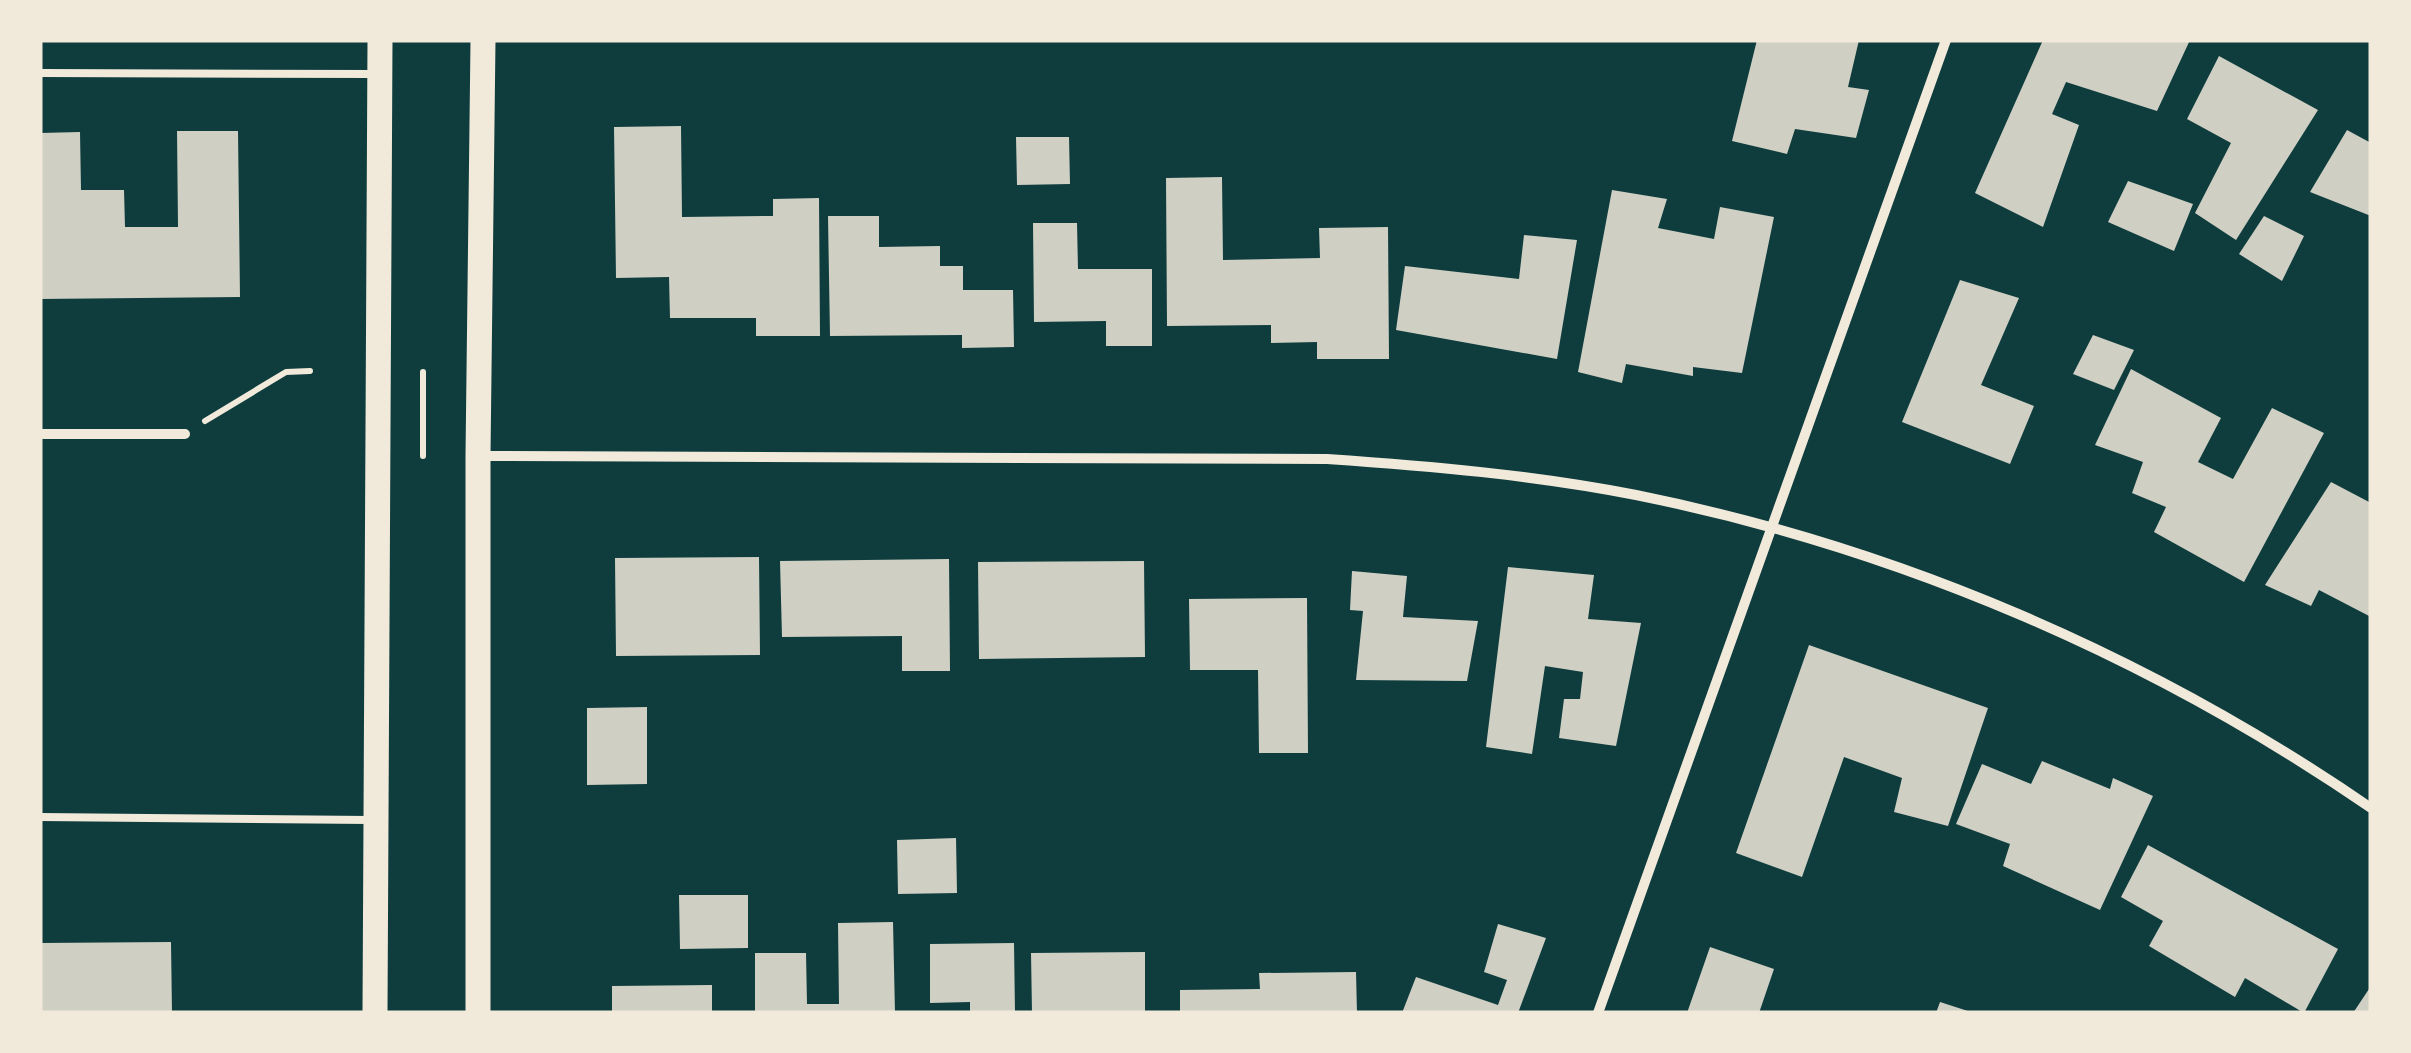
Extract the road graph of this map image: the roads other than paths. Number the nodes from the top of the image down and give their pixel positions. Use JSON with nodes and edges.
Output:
{"nodes":[{"id":1,"x":380,"y":40,"type":"edge"},
{"id":2,"x":483,"y":40,"type":"edge"},
{"id":3,"x":1946,"y":40,"type":"edge"},
{"id":4,"x":40,"y":73,"type":"edge"},
{"id":5,"x":380,"y":74,"type":"junction"},
{"id":6,"x":40,"y":434,"type":"edge"},
{"id":7,"x":185,"y":434,"type":"road end"},
{"id":8,"x":478,"y":456,"type":"junction"},
{"id":9,"x":1771,"y":528,"type":"junction"},
{"id":10,"x":2371,"y":808,"type":"edge"},
{"id":11,"x":40,"y":817,"type":"edge"},
{"id":12,"x":376,"y":820,"type":"junction"},
{"id":13,"x":374,"y":1013,"type":"edge"},
{"id":14,"x":478,"y":1013,"type":"edge"},
{"id":15,"x":1598,"y":1013,"type":"edge"}],
"edges":[{"from":1,"to":5,"type":"main road"},
{"from":2,"to":8,"type":"main road"},
{"from":3,"to":9,"type":"street"},
{"from":4,"to":5,"type":"lane"},
{"from":5,"to":12,"type":"main road"},
{"from":6,"to":7,"type":"street"},
{"from":8,"to":9,"type":"street"},
{"from":8,"to":14,"type":"main road"},
{"from":9,"to":10,"type":"street"},
{"from":9,"to":15,"type":"street"},
{"from":11,"to":12,"type":"lane"},
{"from":12,"to":13,"type":"main road"}]}
